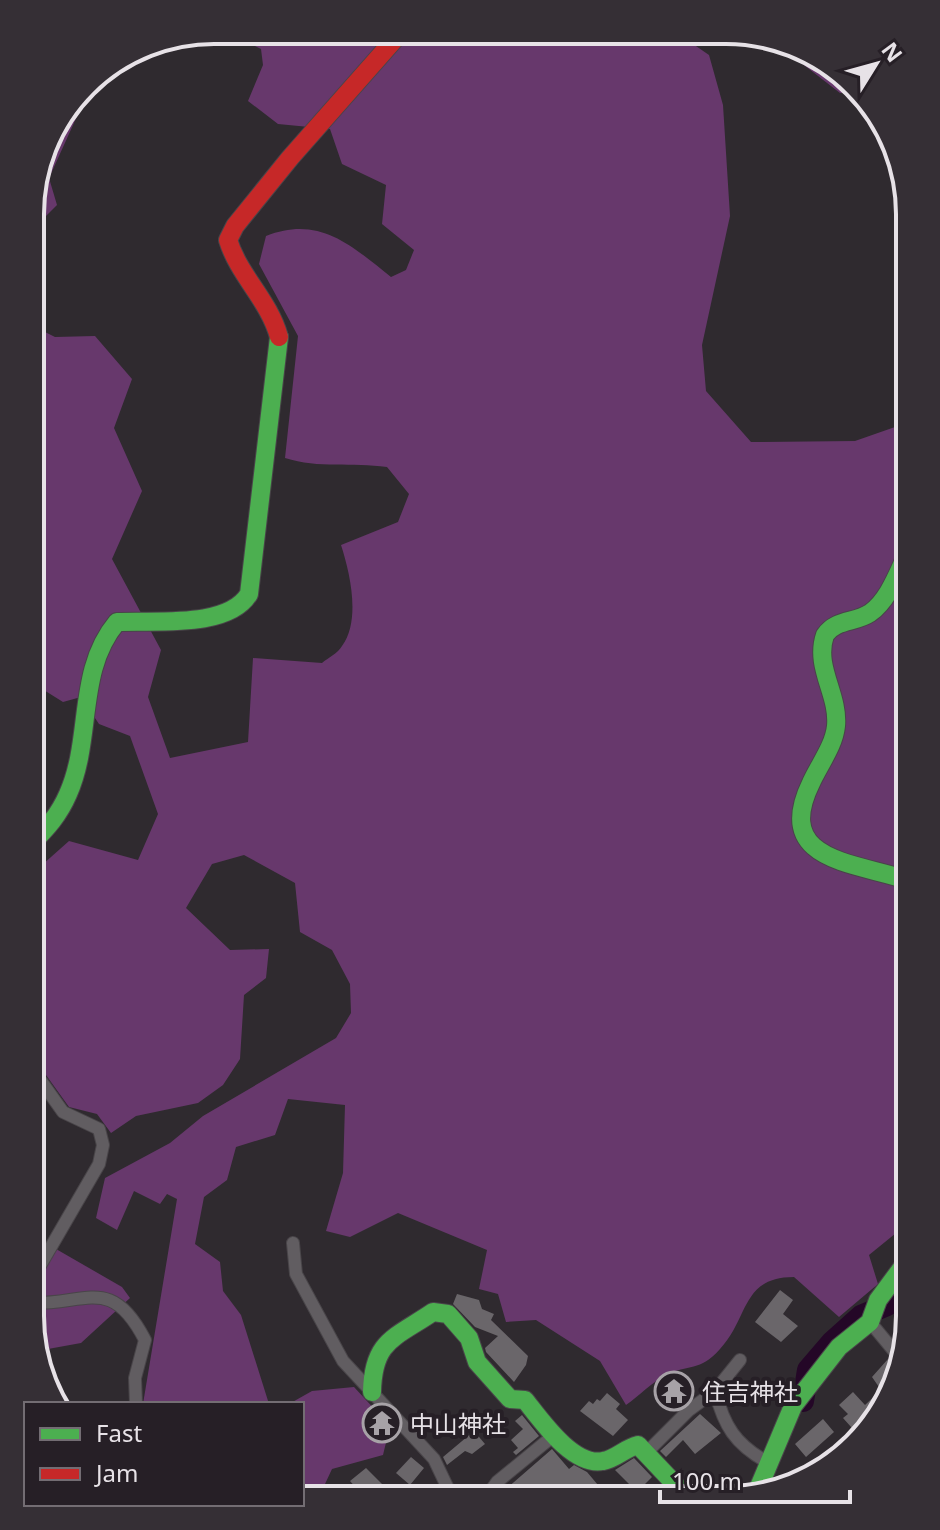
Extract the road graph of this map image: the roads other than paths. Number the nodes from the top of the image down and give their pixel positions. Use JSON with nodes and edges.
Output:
{"nodes":[{"id":1,"x":391,"y":44,"type":"edge"},
{"id":2,"x":896,"y":573,"type":"edge"},
{"id":3,"x":44,"y":832,"type":"edge"},
{"id":4,"x":896,"y":877,"type":"edge"},
{"id":5,"x":44,"y":1085,"type":"edge"},
{"id":6,"x":293,"y":1243,"type":"dead end"},
{"id":7,"x":44,"y":1259,"type":"edge"},
{"id":8,"x":896,"y":1280,"type":"edge"},
{"id":9,"x":44,"y":1301,"type":"edge"},
{"id":10,"x":870,"y":1322,"type":"junction"},
{"id":11,"x":893,"y":1350,"type":"edge"},
{"id":12,"x":740,"y":1360,"type":"dead end"},
{"id":13,"x":715,"y":1391,"type":"junction"},
{"id":14,"x":372,"y":1392,"type":"junction"},
{"id":15,"x":136,"y":1402,"type":"edge"},
{"id":16,"x":553,"y":1436,"type":"junction"},
{"id":17,"x":646,"y":1453,"type":"junction"},
{"id":18,"x":767,"y":1462,"type":"junction"},
{"id":19,"x":763,"y":1482,"type":"edge"},
{"id":20,"x":447,"y":1486,"type":"edge"},
{"id":21,"x":494,"y":1486,"type":"edge"},
{"id":22,"x":677,"y":1486,"type":"edge"}],
"edges":[{"from":1,"to":3,"type":"street"},
{"from":2,"to":4,"type":"street"},
{"from":5,"to":7,"type":"street"},
{"from":6,"to":14,"type":"street"},
{"from":8,"to":10,"type":"street"},
{"from":9,"to":15,"type":"street"},
{"from":10,"to":11,"type":"street"},
{"from":10,"to":18,"type":"street"},
{"from":12,"to":13,"type":"street"},
{"from":13,"to":17,"type":"street"},
{"from":13,"to":18,"type":"street"},
{"from":14,"to":16,"type":"street"},
{"from":14,"to":20,"type":"street"},
{"from":16,"to":17,"type":"street"},
{"from":16,"to":21,"type":"street"},
{"from":17,"to":22,"type":"street"},
{"from":18,"to":19,"type":"street"}]}
